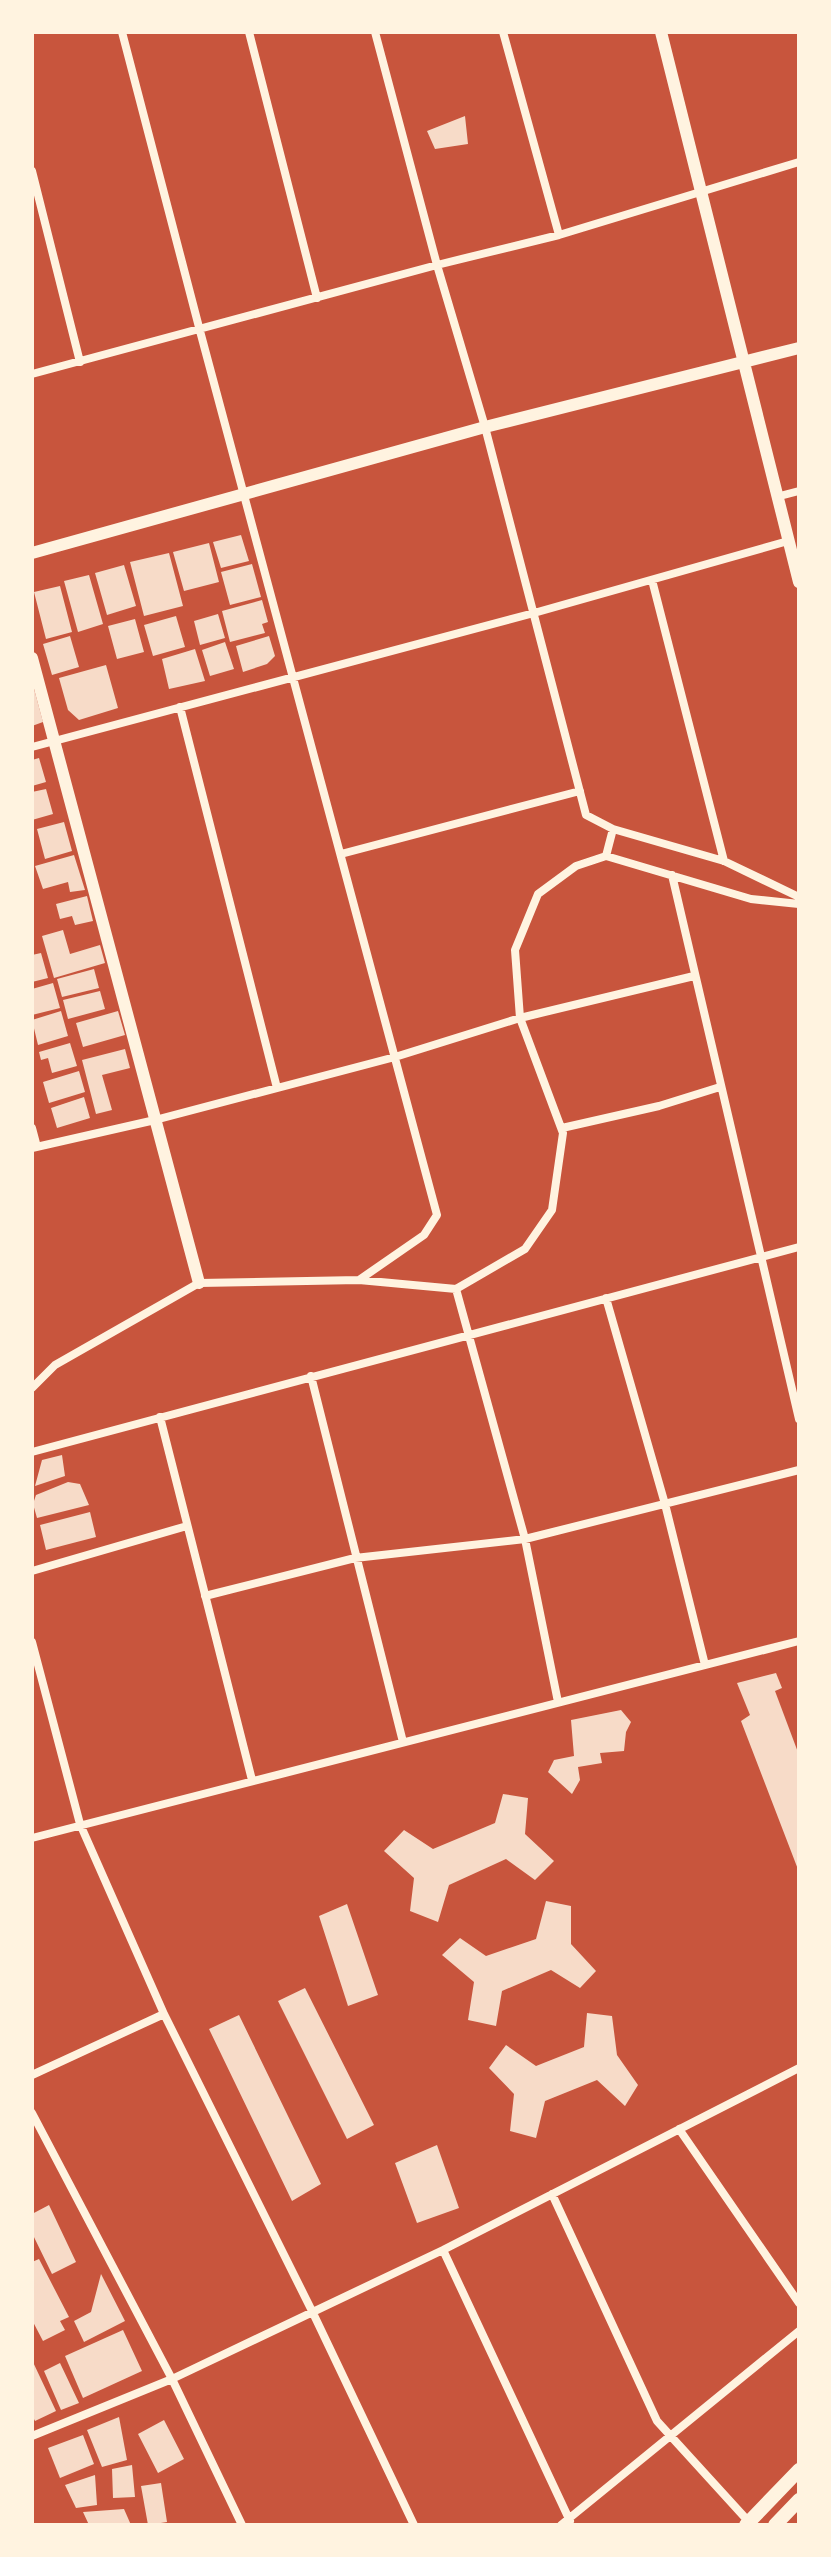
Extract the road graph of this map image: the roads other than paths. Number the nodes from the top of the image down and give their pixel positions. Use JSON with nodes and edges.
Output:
{"nodes":[{"id":1,"x":122,"y":32,"type":"edge"},
{"id":2,"x":249,"y":32,"type":"edge"},
{"id":3,"x":375,"y":32,"type":"edge"},
{"id":4,"x":503,"y":32,"type":"edge"},
{"id":5,"x":661,"y":32,"type":"edge"},
{"id":6,"x":799,"y":162,"type":"edge"},
{"id":7,"x":32,"y":171,"type":"edge"},
{"id":8,"x":702,"y":192,"type":"junction"},
{"id":9,"x":559,"y":235,"type":"junction"},
{"id":10,"x":437,"y":265,"type":"junction"},
{"id":11,"x":317,"y":298,"type":"junction"},
{"id":12,"x":200,"y":331,"type":"junction"},
{"id":13,"x":799,"y":348,"type":"edge"},
{"id":14,"x":80,"y":362,"type":"junction"},
{"id":15,"x":743,"y":363,"type":"junction"},
{"id":16,"x":32,"y":374,"type":"edge"},
{"id":17,"x":485,"y":427,"type":"junction"},
{"id":18,"x":799,"y":491,"type":"edge"},
{"id":19,"x":244,"y":495,"type":"junction"},
{"id":20,"x":776,"y":497,"type":"junction"},
{"id":21,"x":788,"y":541,"type":"junction"},
{"id":22,"x":32,"y":553,"type":"edge"},
{"id":23,"x":652,"y":580,"type":"junction"},
{"id":24,"x":799,"y":582,"type":"edge"},
{"id":25,"x":534,"y":613,"type":"junction"},
{"id":26,"x":32,"y":658,"type":"edge"},
{"id":27,"x":294,"y":677,"type":"junction"},
{"id":28,"x":180,"y":707,"type":"junction"},
{"id":29,"x":54,"y":741,"type":"junction"},
{"id":30,"x":32,"y":747,"type":"edge"},
{"id":31,"x":580,"y":791,"type":"junction"},
{"id":32,"x":613,"y":829,"type":"junction"},
{"id":33,"x":341,"y":854,"type":"junction"},
{"id":34,"x":606,"y":856,"type":"junction"},
{"id":35,"x":724,"y":861,"type":"junction"},
{"id":36,"x":672,"y":875,"type":"junction"},
{"id":37,"x":799,"y":897,"type":"edge"},
{"id":38,"x":799,"y":904,"type":"edge"},
{"id":39,"x":694,"y":976,"type":"junction"},
{"id":40,"x":520,"y":1018,"type":"junction"},
{"id":41,"x":395,"y":1057,"type":"junction"},
{"id":42,"x":720,"y":1087,"type":"junction"},
{"id":43,"x":277,"y":1088,"type":"junction"},
{"id":44,"x":155,"y":1120,"type":"junction"},
{"id":45,"x":32,"y":1128,"type":"edge"},
{"id":46,"x":562,"y":1128,"type":"junction"},
{"id":47,"x":35,"y":1148,"type":"edge"},
{"id":48,"x":799,"y":1247,"type":"edge"},
{"id":49,"x":761,"y":1257,"type":"junction"},
{"id":50,"x":359,"y":1280,"type":"junction"},
{"id":51,"x":199,"y":1283,"type":"junction"},
{"id":52,"x":456,"y":1289,"type":"junction"},
{"id":53,"x":606,"y":1298,"type":"junction"},
{"id":54,"x":468,"y":1334,"type":"junction"},
{"id":55,"x":311,"y":1376,"type":"junction"},
{"id":56,"x":32,"y":1388,"type":"edge"},
{"id":57,"x":160,"y":1417,"type":"junction"},
{"id":58,"x":799,"y":1419,"type":"edge"},
{"id":59,"x":32,"y":1452,"type":"edge"},
{"id":60,"x":799,"y":1470,"type":"edge"},
{"id":61,"x":665,"y":1504,"type":"junction"},
{"id":62,"x":187,"y":1526,"type":"junction"},
{"id":63,"x":525,"y":1539,"type":"junction"},
{"id":64,"x":355,"y":1558,"type":"junction"},
{"id":65,"x":32,"y":1571,"type":"edge"},
{"id":66,"x":205,"y":1596,"type":"junction"},
{"id":67,"x":799,"y":1641,"type":"edge"},
{"id":68,"x":32,"y":1642,"type":"edge"},
{"id":69,"x":705,"y":1665,"type":"junction"},
{"id":70,"x":558,"y":1702,"type":"junction"},
{"id":71,"x":403,"y":1742,"type":"junction"},
{"id":72,"x":252,"y":1780,"type":"junction"},
{"id":73,"x":80,"y":1824,"type":"junction"},
{"id":74,"x":32,"y":1838,"type":"edge"},
{"id":75,"x":164,"y":2014,"type":"junction"},
{"id":76,"x":799,"y":2068,"type":"edge"},
{"id":77,"x":32,"y":2075,"type":"edge"},
{"id":78,"x":32,"y":2113,"type":"edge"},
{"id":79,"x":679,"y":2129,"type":"junction"},
{"id":80,"x":552,"y":2194,"type":"junction"},
{"id":81,"x":443,"y":2250,"type":"junction"},
{"id":82,"x":799,"y":2303,"type":"edge"},
{"id":83,"x":313,"y":2313,"type":"junction"},
{"id":84,"x":799,"y":2331,"type":"edge"},
{"id":85,"x":172,"y":2379,"type":"junction"},
{"id":86,"x":32,"y":2436,"type":"edge"},
{"id":87,"x":670,"y":2437,"type":"junction"},
{"id":88,"x":799,"y":2470,"type":"edge"},
{"id":89,"x":799,"y":2500,"type":"edge"},
{"id":90,"x":566,"y":2523,"type":"edge"},
{"id":91,"x":748,"y":2524,"type":"edge"},
{"id":92,"x":242,"y":2525,"type":"edge"},
{"id":93,"x":414,"y":2525,"type":"edge"},
{"id":94,"x":775,"y":2525,"type":"edge"}],
"edges":[{"from":1,"to":12,"type":"street"},
{"from":2,"to":11,"type":"street"},
{"from":3,"to":10,"type":"street"},
{"from":4,"to":9,"type":"street"},
{"from":5,"to":8,"type":"street"},
{"from":6,"to":8,"type":"street"},
{"from":7,"to":14,"type":"street"},
{"from":8,"to":9,"type":"street"},
{"from":8,"to":15,"type":"street"},
{"from":9,"to":10,"type":"street"},
{"from":10,"to":11,"type":"street"},
{"from":10,"to":17,"type":"street"},
{"from":11,"to":12,"type":"street"},
{"from":12,"to":14,"type":"street"},
{"from":12,"to":19,"type":"street"},
{"from":13,"to":15,"type":"street"},
{"from":14,"to":16,"type":"street"},
{"from":15,"to":17,"type":"street"},
{"from":15,"to":20,"type":"street"},
{"from":17,"to":19,"type":"street"},
{"from":17,"to":25,"type":"street"},
{"from":18,"to":20,"type":"street"},
{"from":19,"to":22,"type":"street"},
{"from":19,"to":27,"type":"street"},
{"from":20,"to":21,"type":"street"},
{"from":21,"to":23,"type":"street"},
{"from":21,"to":24,"type":"street"},
{"from":23,"to":25,"type":"street"},
{"from":23,"to":35,"type":"street"},
{"from":25,"to":27,"type":"street"},
{"from":25,"to":31,"type":"street"},
{"from":26,"to":29,"type":"street"},
{"from":27,"to":28,"type":"street"},
{"from":27,"to":33,"type":"street"},
{"from":28,"to":29,"type":"street"},
{"from":28,"to":43,"type":"street"},
{"from":29,"to":30,"type":"street"},
{"from":29,"to":44,"type":"street"},
{"from":31,"to":32,"type":"street"},
{"from":31,"to":33,"type":"street"},
{"from":32,"to":34,"type":"street"},
{"from":32,"to":35,"type":"street"},
{"from":33,"to":41,"type":"street"},
{"from":34,"to":36,"type":"street"},
{"from":34,"to":40,"type":"street"},
{"from":35,"to":37,"type":"street"},
{"from":36,"to":38,"type":"street"},
{"from":36,"to":39,"type":"street"},
{"from":39,"to":40,"type":"street"},
{"from":39,"to":42,"type":"street"},
{"from":40,"to":41,"type":"street"},
{"from":40,"to":46,"type":"street"},
{"from":41,"to":43,"type":"street"},
{"from":41,"to":50,"type":"street"},
{"from":42,"to":46,"type":"street"},
{"from":42,"to":49,"type":"street"},
{"from":43,"to":44,"type":"street"},
{"from":44,"to":47,"type":"street"},
{"from":44,"to":51,"type":"street"},
{"from":45,"to":47,"type":"street"},
{"from":46,"to":52,"type":"street"},
{"from":48,"to":49,"type":"street"},
{"from":49,"to":53,"type":"street"},
{"from":49,"to":58,"type":"street"},
{"from":50,"to":51,"type":"street"},
{"from":50,"to":52,"type":"street"},
{"from":51,"to":56,"type":"street"},
{"from":52,"to":54,"type":"street"},
{"from":53,"to":54,"type":"street"},
{"from":53,"to":61,"type":"street"},
{"from":54,"to":55,"type":"street"},
{"from":54,"to":63,"type":"street"},
{"from":55,"to":57,"type":"street"},
{"from":55,"to":64,"type":"street"},
{"from":57,"to":59,"type":"street"},
{"from":57,"to":62,"type":"street"},
{"from":60,"to":61,"type":"street"},
{"from":61,"to":63,"type":"street"},
{"from":61,"to":69,"type":"street"},
{"from":62,"to":65,"type":"street"},
{"from":62,"to":66,"type":"street"},
{"from":63,"to":64,"type":"street"},
{"from":63,"to":70,"type":"street"},
{"from":64,"to":66,"type":"street"},
{"from":64,"to":71,"type":"street"},
{"from":66,"to":72,"type":"street"},
{"from":67,"to":69,"type":"street"},
{"from":68,"to":73,"type":"street"},
{"from":69,"to":70,"type":"street"},
{"from":70,"to":71,"type":"street"},
{"from":71,"to":72,"type":"street"},
{"from":72,"to":73,"type":"street"},
{"from":73,"to":74,"type":"street"},
{"from":73,"to":75,"type":"street"},
{"from":75,"to":77,"type":"street"},
{"from":75,"to":83,"type":"street"},
{"from":76,"to":79,"type":"street"},
{"from":78,"to":85,"type":"street"},
{"from":79,"to":80,"type":"street"},
{"from":79,"to":82,"type":"street"},
{"from":80,"to":81,"type":"street"},
{"from":80,"to":87,"type":"street"},
{"from":81,"to":83,"type":"street"},
{"from":81,"to":90,"type":"street"},
{"from":83,"to":85,"type":"street"},
{"from":83,"to":93,"type":"street"},
{"from":84,"to":87,"type":"street"},
{"from":85,"to":86,"type":"street"},
{"from":85,"to":92,"type":"street"},
{"from":87,"to":90,"type":"street"},
{"from":87,"to":91,"type":"street"},
{"from":88,"to":91,"type":"main road"},
{"from":89,"to":94,"type":"main road"}]}
